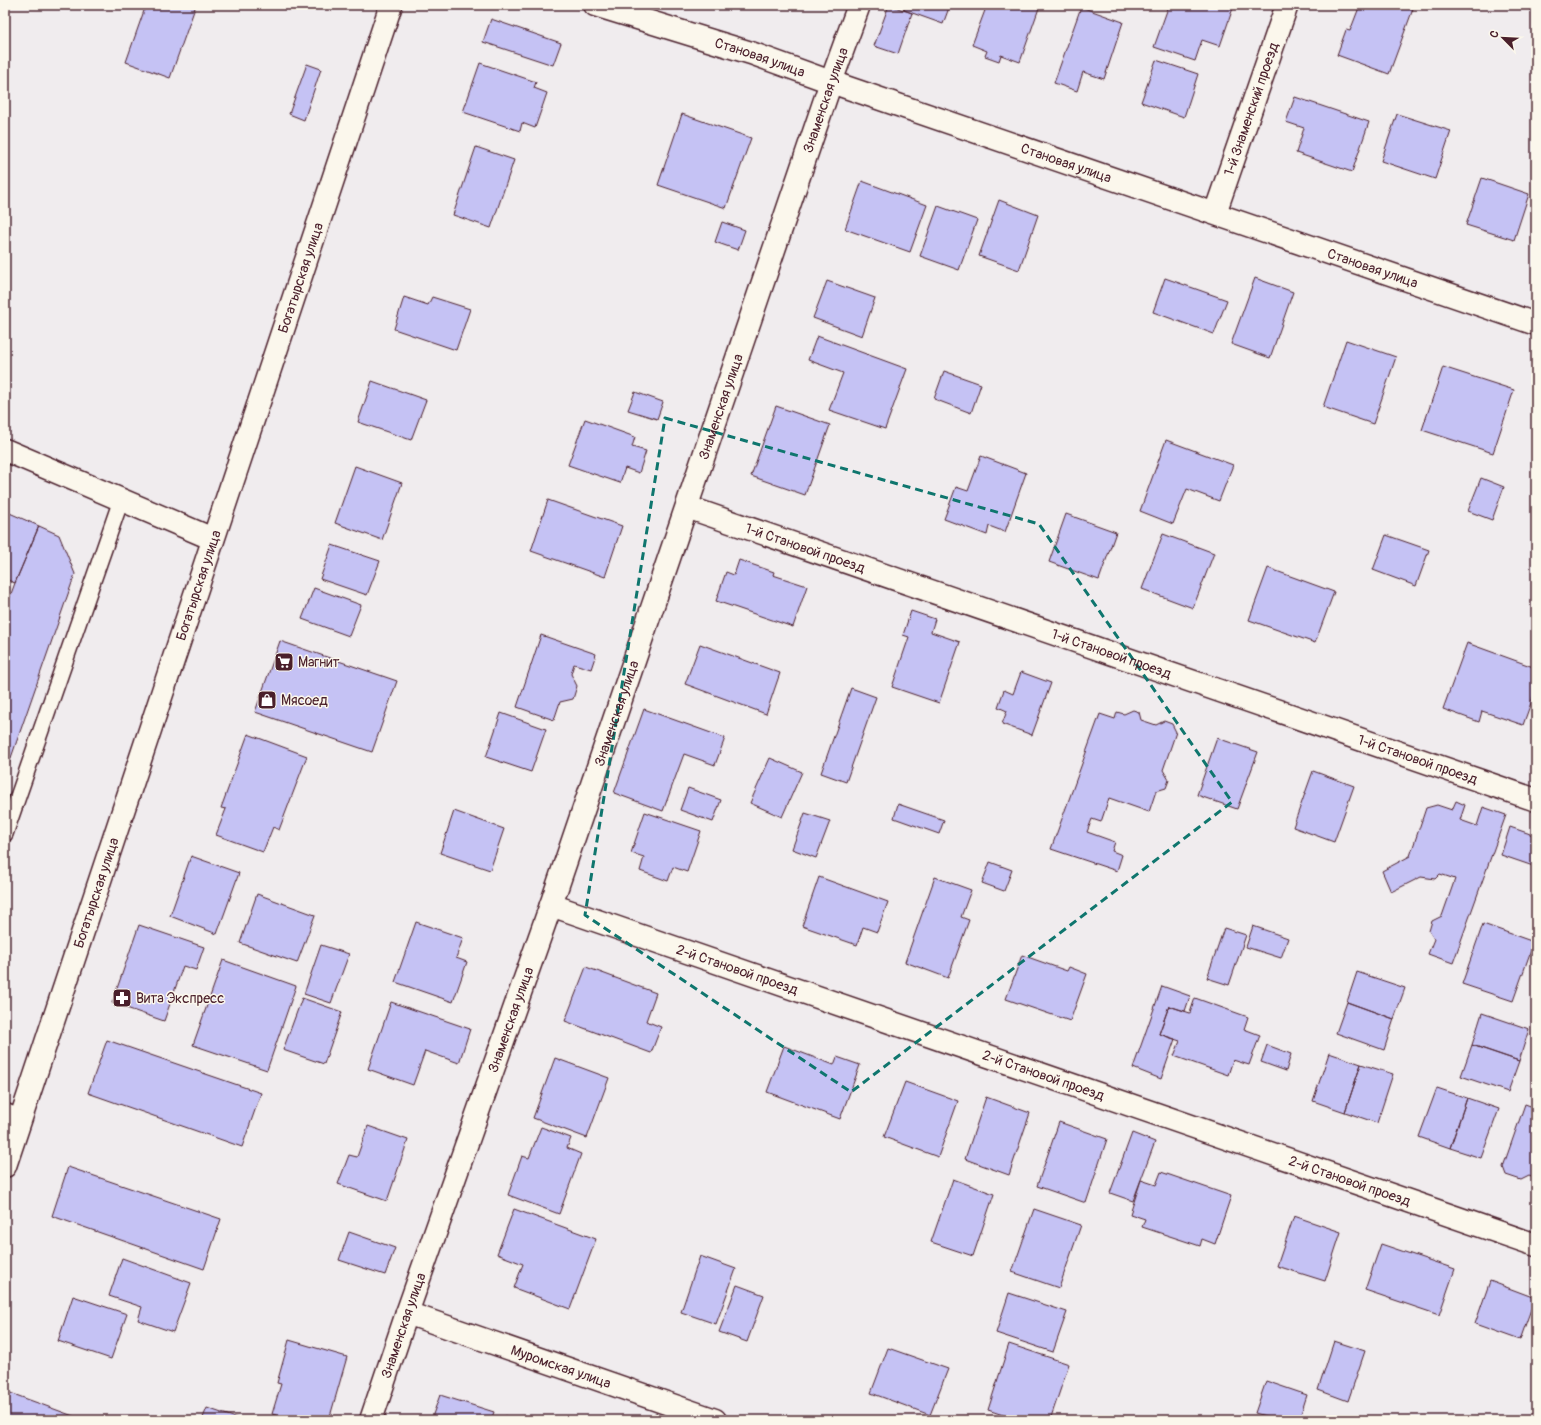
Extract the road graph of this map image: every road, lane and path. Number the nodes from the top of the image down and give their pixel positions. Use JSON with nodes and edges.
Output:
{"nodes":[{"id":1,"x":391,"y":5,"type":"edge"},
{"id":2,"x":595,"y":5,"type":"edge"},
{"id":3,"x":859,"y":5,"type":"edge"},
{"id":4,"x":1287,"y":5,"type":"edge"},
{"id":5,"x":831,"y":82,"type":"junction"},
{"id":6,"x":1215,"y":213,"type":"junction"},
{"id":7,"x":1536,"y":324,"type":"edge"},
{"id":8,"x":5,"y":450,"type":"edge"},
{"id":9,"x":121,"y":500,"type":"junction"},
{"id":10,"x":687,"y":507,"type":"junction"},
{"id":11,"x":213,"y":539,"type":"junction"},
{"id":12,"x":1536,"y":800,"type":"edge"},
{"id":13,"x":5,"y":834,"type":"edge"},
{"id":14,"x":551,"y":905,"type":"junction"},
{"id":15,"x":13,"y":1115,"type":"edge"},
{"id":16,"x":5,"y":1166,"type":"edge"},
{"id":17,"x":1536,"y":1245,"type":"edge"},
{"id":18,"x":407,"y":1313,"type":"junction"},
{"id":19,"x":371,"y":1420,"type":"edge"},
{"id":20,"x":714,"y":1420,"type":"edge"}],
"edges":[{"from":1,"to":11,"type":"street","name":"Богатырская улица"},
{"from":2,"to":5,"type":"street","name":"Становая улица"},
{"from":3,"to":5,"type":"street","name":"Знаменская улица"},
{"from":4,"to":6,"type":"street","name":"1-й Знаменский проезд"},
{"from":5,"to":6,"type":"street","name":"Становая улица"},
{"from":5,"to":10,"type":"street","name":"Знаменская улица"},
{"from":6,"to":7,"type":"street","name":"Становая улица"},
{"from":8,"to":9,"type":"street"},
{"from":9,"to":11,"type":"street"},
{"from":9,"to":13,"type":"lane"},
{"from":10,"to":12,"type":"street","name":"1-й Становой проезд"},
{"from":10,"to":14,"type":"street","name":"Знаменская улица"},
{"from":11,"to":15,"type":"street","name":"Богатырская улица"},
{"from":14,"to":17,"type":"street","name":"2-й Становой проезд"},
{"from":14,"to":18,"type":"street","name":"Знаменская улица"},
{"from":15,"to":16,"type":"street","name":"Богатырская улица"},
{"from":18,"to":19,"type":"street","name":"Знаменская улица"},
{"from":18,"to":20,"type":"street","name":"Муромская улица"}]}
